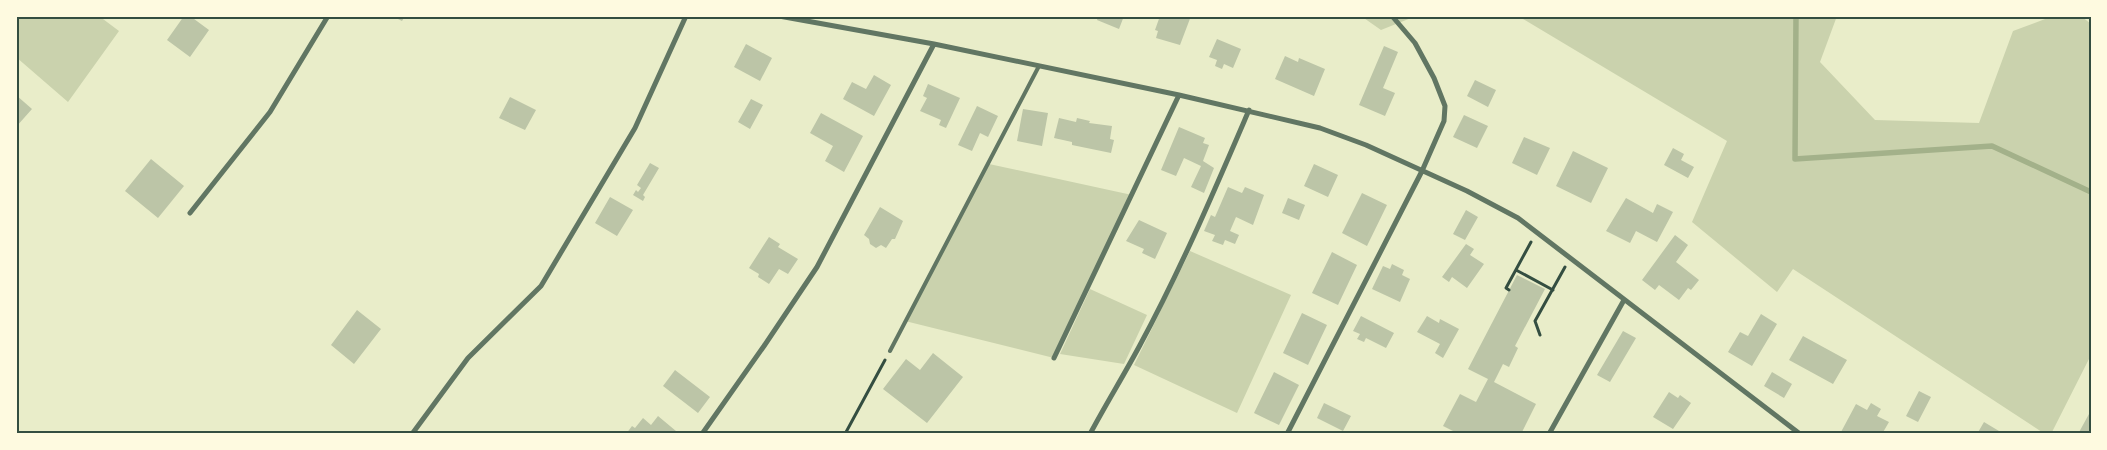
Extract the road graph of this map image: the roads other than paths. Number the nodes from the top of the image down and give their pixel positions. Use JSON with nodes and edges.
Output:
{"nodes":[{"id":1,"x":328,"y":16,"type":"edge"},
{"id":2,"x":686,"y":16,"type":"edge"},
{"id":3,"x":779,"y":16,"type":"edge"},
{"id":4,"x":1392,"y":16,"type":"edge"},
{"id":5,"x":934,"y":44,"type":"junction"},
{"id":6,"x":1039,"y":66,"type":"junction"},
{"id":7,"x":1179,"y":95,"type":"junction"},
{"id":8,"x":1249,"y":110,"type":"junction"},
{"id":9,"x":1422,"y":170,"type":"junction"},
{"id":10,"x":190,"y":213,"type":"dead end"},
{"id":11,"x":1624,"y":300,"type":"junction"},
{"id":12,"x":890,"y":350,"type":"road end"},
{"id":13,"x":1054,"y":358,"type":"dead end"},
{"id":14,"x":412,"y":434,"type":"edge"},
{"id":15,"x":702,"y":434,"type":"edge"},
{"id":16,"x":1090,"y":434,"type":"edge"},
{"id":17,"x":1287,"y":434,"type":"edge"},
{"id":18,"x":1550,"y":434,"type":"edge"},
{"id":19,"x":1800,"y":434,"type":"edge"}],
"edges":[{"from":1,"to":10,"type":"street"},
{"from":2,"to":14,"type":"street"},
{"from":3,"to":5,"type":"street"},
{"from":4,"to":9,"type":"street"},
{"from":5,"to":6,"type":"street"},
{"from":5,"to":15,"type":"street"},
{"from":6,"to":7,"type":"street"},
{"from":6,"to":12,"type":"lane"},
{"from":7,"to":8,"type":"street"},
{"from":7,"to":13,"type":"street"},
{"from":8,"to":9,"type":"street"},
{"from":8,"to":16,"type":"street"},
{"from":9,"to":11,"type":"street"},
{"from":9,"to":17,"type":"street"},
{"from":11,"to":18,"type":"street"},
{"from":11,"to":19,"type":"street"}]}
